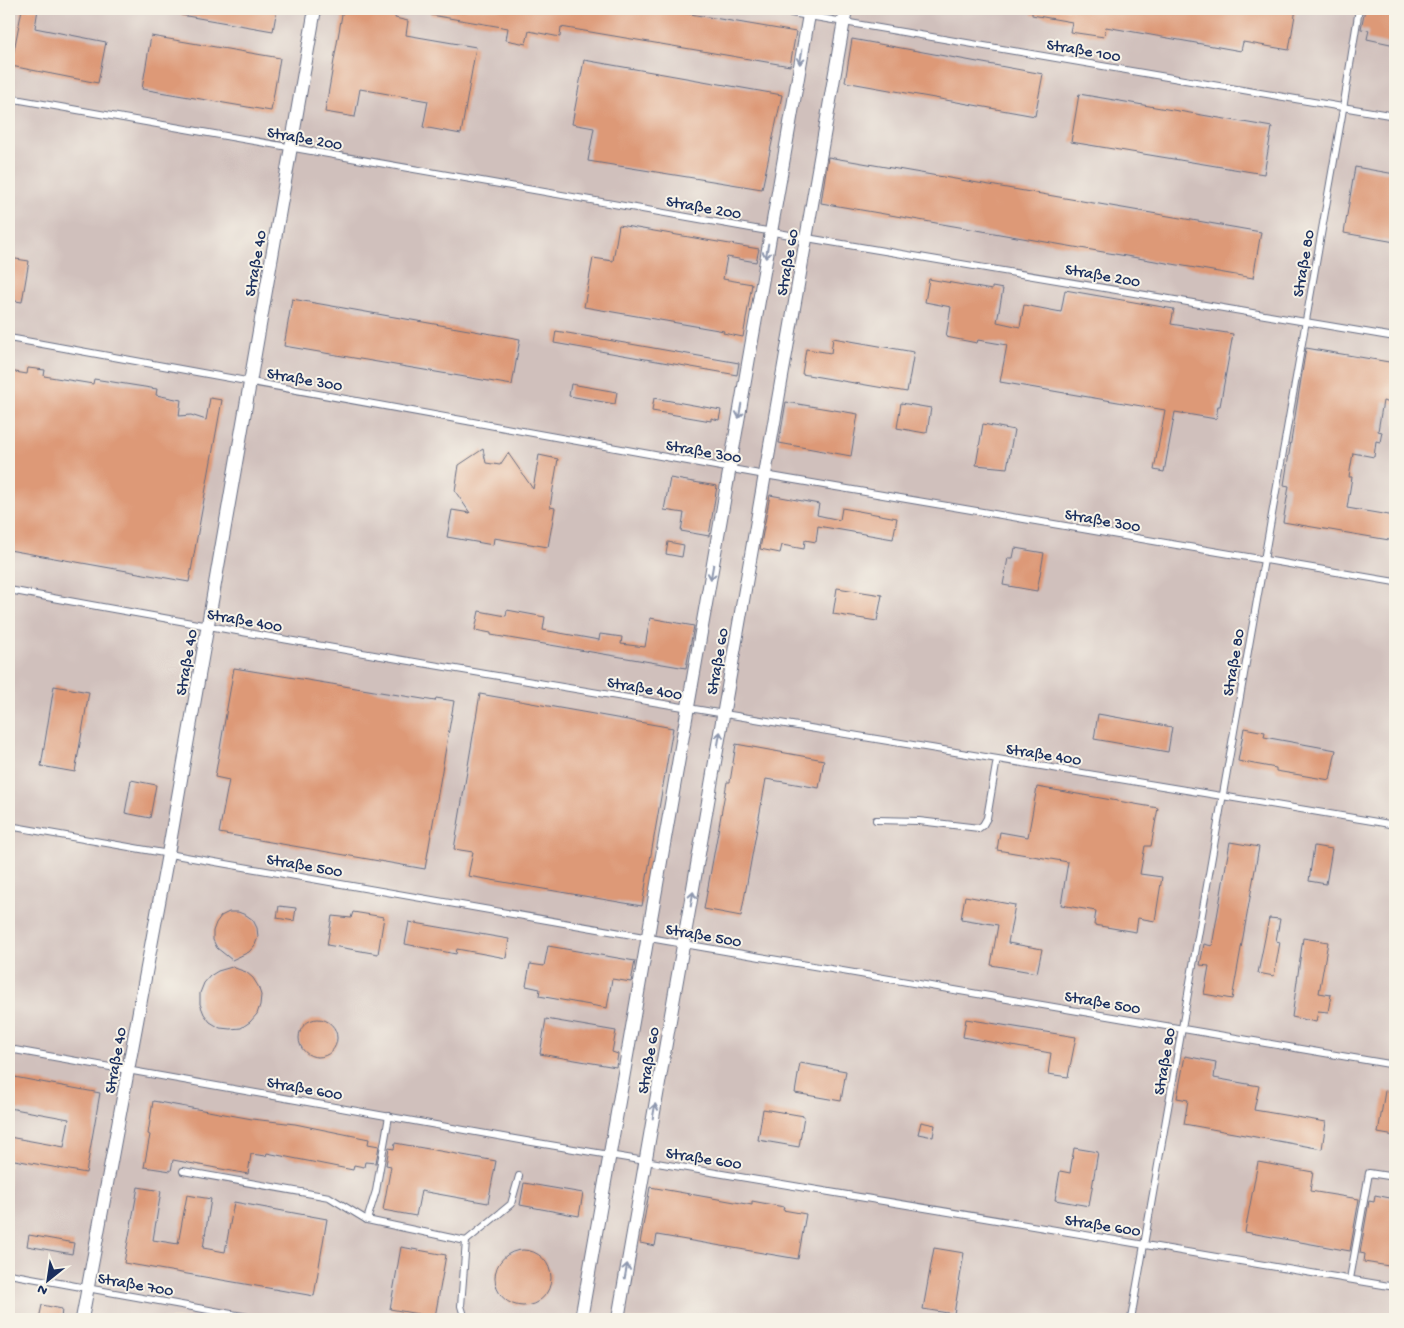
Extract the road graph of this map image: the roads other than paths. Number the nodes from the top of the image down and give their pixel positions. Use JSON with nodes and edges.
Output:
{"nodes":[{"id":1,"x":315,"y":9,"type":"edge"},
{"id":2,"x":768,"y":9,"type":"edge"},
{"id":3,"x":1359,"y":9,"type":"edge"},
{"id":4,"x":809,"y":12,"type":"edge"},
{"id":5,"x":845,"y":15,"type":"edge"},
{"id":6,"x":9,"y":98,"type":"edge"},
{"id":7,"x":1343,"y":107,"type":"junction"},
{"id":8,"x":1395,"y":116,"type":"edge"},
{"id":9,"x":290,"y":149,"type":"junction"},
{"id":10,"x":771,"y":231,"type":"junction"},
{"id":11,"x":807,"y":238,"type":"junction"},
{"id":12,"x":1306,"y":322,"type":"junction"},
{"id":13,"x":1395,"y":337,"type":"edge"},
{"id":14,"x":9,"y":338,"type":"edge"},
{"id":15,"x":250,"y":382,"type":"junction"},
{"id":16,"x":730,"y":469,"type":"junction"},
{"id":17,"x":765,"y":475,"type":"junction"},
{"id":18,"x":1264,"y":560,"type":"junction"},
{"id":19,"x":1395,"y":582,"type":"edge"},
{"id":20,"x":9,"y":590,"type":"edge"},
{"id":21,"x":207,"y":626,"type":"junction"},
{"id":22,"x":688,"y":708,"type":"junction"},
{"id":23,"x":723,"y":714,"type":"junction"},
{"id":24,"x":997,"y":759,"type":"junction"},
{"id":25,"x":1223,"y":796,"type":"junction"},
{"id":26,"x":876,"y":820,"type":"dead end"},
{"id":27,"x":1395,"y":825,"type":"edge"},
{"id":28,"x":9,"y":826,"type":"edge"},
{"id":29,"x":168,"y":854,"type":"junction"},
{"id":30,"x":648,"y":938,"type":"junction"},
{"id":31,"x":684,"y":944,"type":"junction"},
{"id":32,"x":1182,"y":1028,"type":"junction"},
{"id":33,"x":9,"y":1049,"type":"edge"},
{"id":34,"x":1395,"y":1065,"type":"edge"},
{"id":35,"x":128,"y":1070,"type":"junction"},
{"id":36,"x":389,"y":1116,"type":"junction"},
{"id":37,"x":610,"y":1155,"type":"junction"},
{"id":38,"x":645,"y":1162,"type":"junction"},
{"id":39,"x":183,"y":1171,"type":"dead end"},
{"id":40,"x":519,"y":1176,"type":"dead end"},
{"id":41,"x":1395,"y":1177,"type":"edge"},
{"id":42,"x":368,"y":1220,"type":"junction"},
{"id":43,"x":466,"y":1241,"type":"junction"},
{"id":44,"x":1144,"y":1244,"type":"junction"},
{"id":45,"x":9,"y":1274,"type":"edge"},
{"id":46,"x":1350,"y":1279,"type":"junction"},
{"id":47,"x":1395,"y":1287,"type":"edge"},
{"id":48,"x":88,"y":1288,"type":"junction"},
{"id":49,"x":82,"y":1319,"type":"edge"},
{"id":50,"x":259,"y":1319,"type":"edge"},
{"id":51,"x":465,"y":1319,"type":"edge"},
{"id":52,"x":582,"y":1319,"type":"edge"},
{"id":53,"x":618,"y":1319,"type":"edge"},
{"id":54,"x":1131,"y":1319,"type":"edge"}],
"edges":[{"from":1,"to":9,"type":"street","name":"Straße 40"},
{"from":2,"to":4,"type":"lane","name":"Straße 100"},
{"from":3,"to":7,"type":"lane","name":"Straße 80"},
{"from":4,"to":5,"type":"lane","name":"Straße 100"},
{"from":4,"to":10,"type":"street","one_way":true},
{"from":5,"to":7,"type":"lane","name":"Straße 100"},
{"from":5,"to":11,"type":"street","name":"Straße 60"},
{"from":6,"to":9,"type":"lane","name":"Straße 200"},
{"from":7,"to":8,"type":"lane","name":"Straße 100"},
{"from":7,"to":12,"type":"lane","name":"Straße 80"},
{"from":9,"to":10,"type":"lane","name":"Straße 200"},
{"from":9,"to":15,"type":"street","name":"Straße 40"},
{"from":10,"to":11,"type":"lane","name":"Straße 200"},
{"from":10,"to":16,"type":"street","one_way":true},
{"from":11,"to":12,"type":"lane","name":"Straße 200"},
{"from":11,"to":17,"type":"street","name":"Straße 60"},
{"from":12,"to":13,"type":"lane","name":"Straße 200"},
{"from":12,"to":18,"type":"lane","name":"Straße 80"},
{"from":14,"to":15,"type":"lane","name":"Straße 300"},
{"from":15,"to":16,"type":"lane","name":"Straße 300"},
{"from":15,"to":21,"type":"street","name":"Straße 40"},
{"from":16,"to":17,"type":"lane","name":"Straße 300"},
{"from":16,"to":22,"type":"street","one_way":true},
{"from":17,"to":18,"type":"lane","name":"Straße 300"},
{"from":17,"to":23,"type":"street","name":"Straße 60"},
{"from":18,"to":19,"type":"lane","name":"Straße 300"},
{"from":18,"to":25,"type":"lane","name":"Straße 80"},
{"from":20,"to":21,"type":"lane","name":"Straße 400"},
{"from":21,"to":22,"type":"lane","name":"Straße 400"},
{"from":21,"to":29,"type":"street","name":"Straße 40"},
{"from":22,"to":23,"type":"lane","name":"Straße 400"},
{"from":22,"to":30,"type":"street"},
{"from":23,"to":24,"type":"lane","name":"Straße 400"},
{"from":31,"to":23,"type":"street","name":"Straße 60","one_way":true},
{"from":24,"to":25,"type":"lane","name":"Straße 400"},
{"from":24,"to":26,"type":"lane"},
{"from":25,"to":27,"type":"lane","name":"Straße 400"},
{"from":25,"to":32,"type":"lane","name":"Straße 80"},
{"from":28,"to":29,"type":"lane","name":"Straße 500"},
{"from":29,"to":30,"type":"lane","name":"Straße 500"},
{"from":29,"to":35,"type":"street","name":"Straße 40"},
{"from":30,"to":31,"type":"lane","name":"Straße 500"},
{"from":30,"to":37,"type":"street"},
{"from":31,"to":32,"type":"lane","name":"Straße 500"},
{"from":38,"to":31,"type":"street","name":"Straße 60","one_way":true},
{"from":32,"to":34,"type":"lane","name":"Straße 500"},
{"from":32,"to":44,"type":"lane","name":"Straße 80"},
{"from":33,"to":35,"type":"lane","name":"Straße 600"},
{"from":35,"to":36,"type":"lane","name":"Straße 600"},
{"from":35,"to":48,"type":"street","name":"Straße 40"},
{"from":36,"to":37,"type":"lane","name":"Straße 600"},
{"from":36,"to":42,"type":"lane"},
{"from":37,"to":38,"type":"lane","name":"Straße 600"},
{"from":37,"to":52,"type":"street"},
{"from":38,"to":44,"type":"lane","name":"Straße 600"},
{"from":53,"to":38,"type":"street","name":"Straße 60","one_way":true},
{"from":39,"to":42,"type":"lane"},
{"from":40,"to":43,"type":"lane"},
{"from":41,"to":46,"type":"lane"},
{"from":42,"to":43,"type":"lane"},
{"from":43,"to":51,"type":"lane"},
{"from":44,"to":46,"type":"lane","name":"Straße 600"},
{"from":44,"to":54,"type":"lane","name":"Straße 80"},
{"from":45,"to":48,"type":"lane","name":"Straße 700"},
{"from":46,"to":47,"type":"lane","name":"Straße 600"},
{"from":48,"to":49,"type":"street","name":"Straße 40"},
{"from":48,"to":50,"type":"lane","name":"Straße 700"}]}
